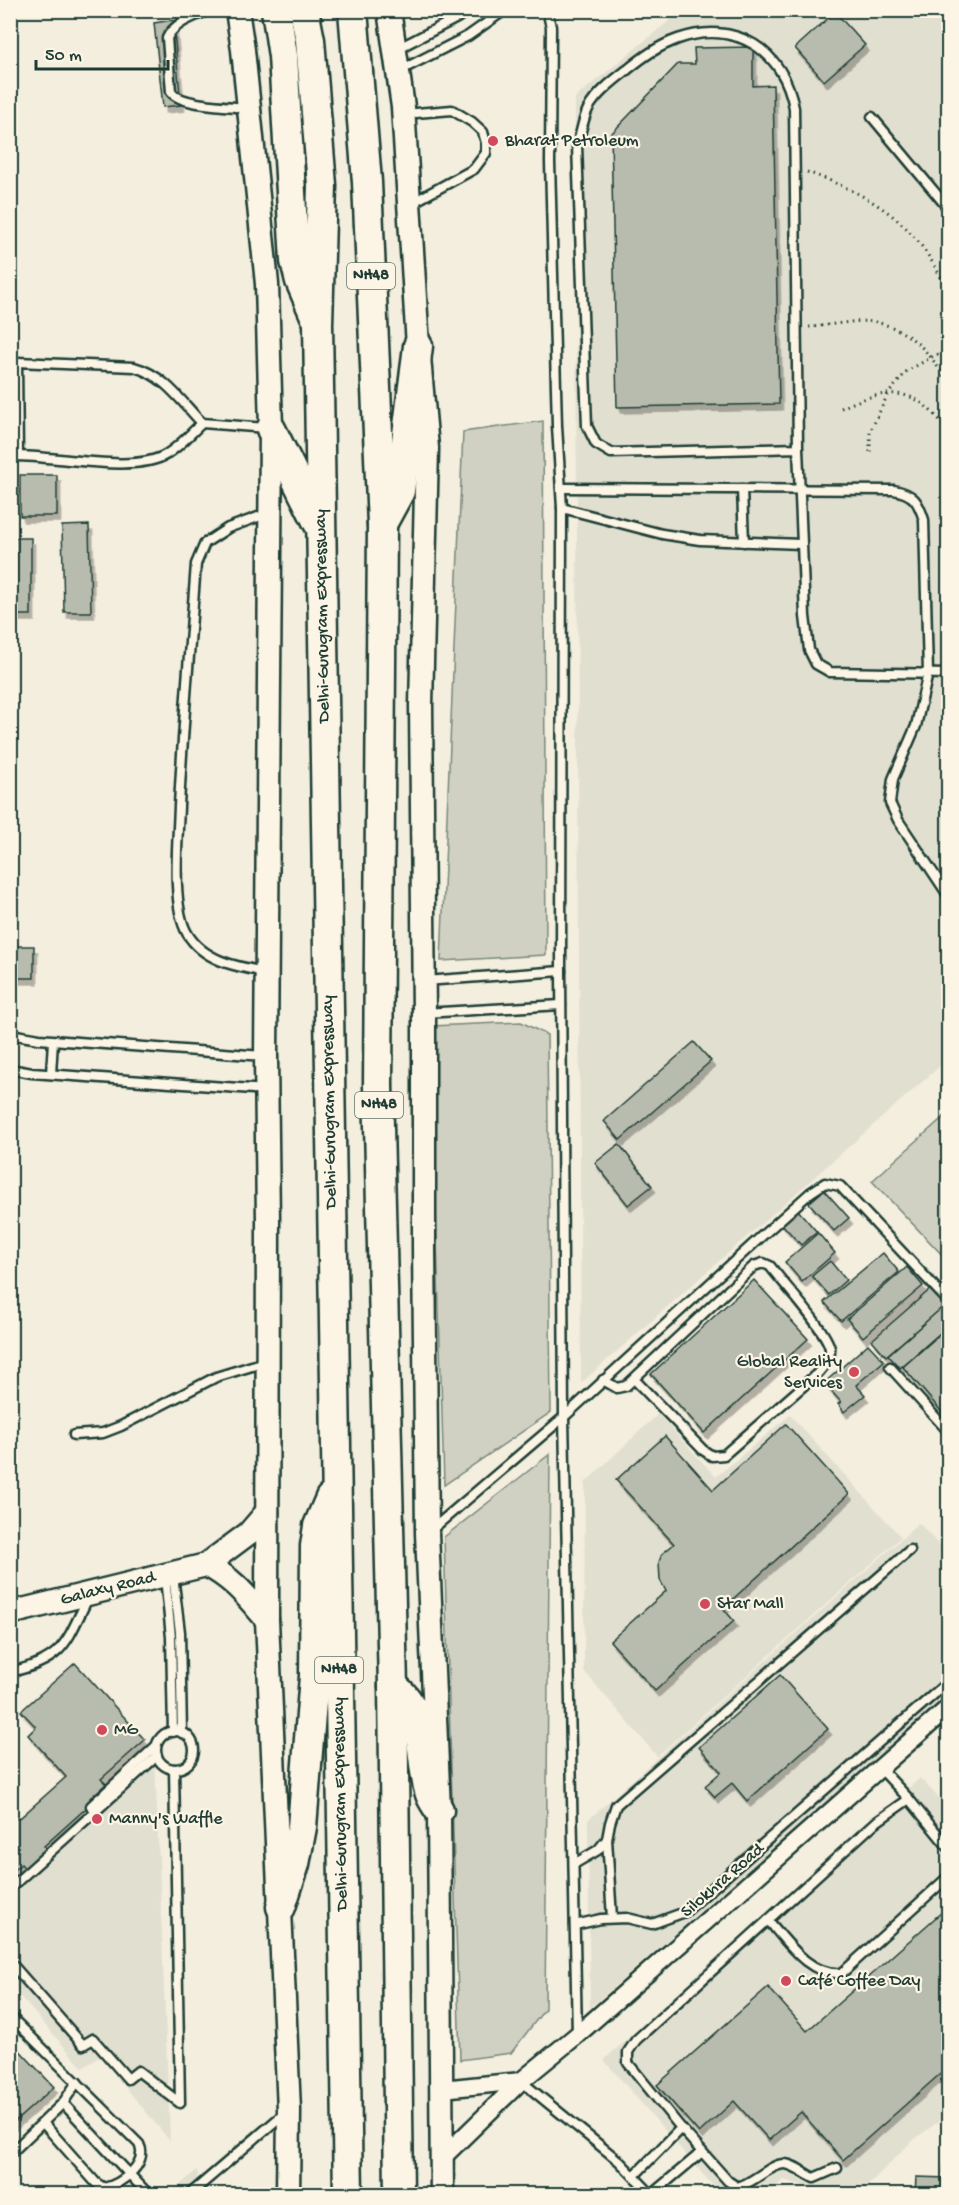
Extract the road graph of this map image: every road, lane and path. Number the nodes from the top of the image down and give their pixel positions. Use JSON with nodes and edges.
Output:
{"nodes":[{"id":1,"x":209,"y":10,"type":"edge"},
{"id":2,"x":237,"y":10,"type":"edge"},
{"id":3,"x":276,"y":10,"type":"edge"},
{"id":4,"x":389,"y":10,"type":"edge"},
{"id":5,"x":468,"y":10,"type":"edge"},
{"id":6,"x":505,"y":10,"type":"edge"},
{"id":7,"x":548,"y":10,"type":"edge"},
{"id":8,"x":354,"y":19,"type":"edge"},
{"id":9,"x":306,"y":22,"type":"edge"},
{"id":10,"x":396,"y":61,"type":"junction"},
{"id":11,"x":249,"y":108,"type":"junction"},
{"id":12,"x":404,"y":114,"type":"junction"},
{"id":13,"x":872,"y":117,"type":"dead end"},
{"id":14,"x":795,"y":168,"type":"junction"},
{"id":15,"x":409,"y":204,"type":"junction"},
{"id":16,"x":948,"y":208,"type":"edge"},
{"id":17,"x":948,"y":290,"type":"edge"},
{"id":18,"x":318,"y":324,"type":"junction"},
{"id":19,"x":797,"y":328,"type":"junction"},
{"id":20,"x":418,"y":346,"type":"junction"},
{"id":21,"x":948,"y":350,"type":"edge"},
{"id":22,"x":932,"y":357,"type":"junction"},
{"id":23,"x":14,"y":361,"type":"edge"},
{"id":24,"x":948,"y":384,"type":"edge"},
{"id":25,"x":888,"y":394,"type":"junction"},
{"id":26,"x":841,"y":408,"type":"dead end"},
{"id":27,"x":202,"y":423,"type":"junction"},
{"id":28,"x":948,"y":428,"type":"edge"},
{"id":29,"x":271,"y":429,"type":"junction"},
{"id":30,"x":798,"y":448,"type":"junction"},
{"id":31,"x":870,"y":452,"type":"dead end"},
{"id":32,"x":14,"y":456,"type":"edge"},
{"id":33,"x":561,"y":488,"type":"junction"},
{"id":34,"x":742,"y":489,"type":"junction"},
{"id":35,"x":799,"y":490,"type":"junction"},
{"id":36,"x":562,"y":508,"type":"junction"},
{"id":37,"x":270,"y":513,"type":"junction"},
{"id":38,"x":382,"y":525,"type":"junction"},
{"id":39,"x":322,"y":530,"type":"junction"},
{"id":40,"x":744,"y":542,"type":"junction"},
{"id":41,"x":801,"y":544,"type":"junction"},
{"id":42,"x":928,"y":673,"type":"junction"},
{"id":43,"x":948,"y":674,"type":"edge"},
{"id":44,"x":948,"y":895,"type":"edge"},
{"id":45,"x":561,"y":971,"type":"junction"},
{"id":46,"x":268,"y":972,"type":"junction"},
{"id":47,"x":424,"y":981,"type":"junction"},
{"id":48,"x":561,"y":1005,"type":"junction"},
{"id":49,"x":424,"y":1013,"type":"junction"},
{"id":50,"x":10,"y":1034,"type":"edge"},
{"id":51,"x":52,"y":1041,"type":"junction"},
{"id":52,"x":266,"y":1056,"type":"junction"},
{"id":53,"x":10,"y":1069,"type":"edge"},
{"id":54,"x":51,"y":1074,"type":"junction"},
{"id":55,"x":266,"y":1090,"type":"junction"},
{"id":56,"x":948,"y":1301,"type":"edge"},
{"id":57,"x":268,"y":1361,"type":"junction"},
{"id":58,"x":890,"y":1367,"type":"dead end"},
{"id":59,"x":634,"y":1379,"type":"junction"},
{"id":60,"x":603,"y":1380,"type":"junction"},
{"id":61,"x":564,"y":1418,"type":"junction"},
{"id":62,"x":948,"y":1431,"type":"edge"},
{"id":63,"x":74,"y":1434,"type":"dead end"},
{"id":64,"x":336,"y":1484,"type":"junction"},
{"id":65,"x":267,"y":1512,"type":"junction"},
{"id":66,"x":427,"y":1533,"type":"junction"},
{"id":67,"x":910,"y":1550,"type":"dead end"},
{"id":68,"x":206,"y":1566,"type":"junction"},
{"id":69,"x":169,"y":1574,"type":"junction"},
{"id":70,"x":91,"y":1593,"type":"junction"},
{"id":71,"x":10,"y":1613,"type":"edge"},
{"id":72,"x":267,"y":1620,"type":"junction"},
{"id":73,"x":10,"y":1672,"type":"edge"},
{"id":74,"x":948,"y":1682,"type":"edge"},
{"id":75,"x":393,"y":1686,"type":"junction"},
{"id":76,"x":948,"y":1708,"type":"edge"},
{"id":77,"x":178,"y":1732,"type":"junction"},
{"id":78,"x":157,"y":1751,"type":"junction"},
{"id":79,"x":880,"y":1768,"type":"junction"},
{"id":80,"x":174,"y":1769,"type":"junction"},
{"id":81,"x":909,"y":1799,"type":"junction"},
{"id":82,"x":91,"y":1806,"type":"dead end"},
{"id":83,"x":439,"y":1810,"type":"junction"},
{"id":84,"x":607,"y":1839,"type":"junction"},
{"id":85,"x":948,"y":1847,"type":"edge"},
{"id":86,"x":574,"y":1864,"type":"junction"},
{"id":87,"x":948,"y":1877,"type":"edge"},
{"id":88,"x":10,"y":1888,"type":"edge"},
{"id":89,"x":281,"y":1907,"type":"junction"},
{"id":90,"x":612,"y":1918,"type":"junction"},
{"id":91,"x":768,"y":1920,"type":"junction"},
{"id":92,"x":575,"y":1925,"type":"junction"},
{"id":93,"x":10,"y":1962,"type":"edge"},
{"id":94,"x":10,"y":2016,"type":"edge"},
{"id":95,"x":577,"y":2035,"type":"junction"},
{"id":96,"x":521,"y":2081,"type":"junction"},
{"id":97,"x":77,"y":2082,"type":"junction"},
{"id":98,"x":442,"y":2089,"type":"junction"},
{"id":99,"x":63,"y":2103,"type":"junction"},
{"id":100,"x":289,"y":2109,"type":"junction"},
{"id":101,"x":44,"y":2124,"type":"junction"},
{"id":102,"x":681,"y":2128,"type":"junction"},
{"id":103,"x":702,"y":2152,"type":"junction"},
{"id":104,"x":10,"y":2154,"type":"edge"},
{"id":105,"x":442,"y":2158,"type":"junction"},
{"id":106,"x":837,"y":2168,"type":"dead end"},
{"id":107,"x":130,"y":2173,"type":"junction"},
{"id":108,"x":634,"y":2176,"type":"junction"},
{"id":109,"x":148,"y":2194,"type":"edge"},
{"id":110,"x":190,"y":2194,"type":"edge"},
{"id":111,"x":288,"y":2194,"type":"edge"},
{"id":112,"x":348,"y":2194,"type":"edge"},
{"id":113,"x":399,"y":2194,"type":"edge"},
{"id":114,"x":442,"y":2194,"type":"edge"},
{"id":115,"x":651,"y":2194,"type":"edge"}],
"edges":[{"from":1,"to":11,"type":"lane"},
{"from":2,"to":11,"type":"main road"},
{"from":3,"to":18,"type":"highway"},
{"from":4,"to":10,"type":"main road"},
{"from":5,"to":10,"type":"lane"},
{"from":6,"to":10,"type":"lane"},
{"from":7,"to":33,"type":"lane"},
{"from":8,"to":38,"type":"highway","number":"NH48"},
{"from":9,"to":18,"type":"highway","name":"Delhi-Gurugram Expressway","number":"NH48"},
{"from":10,"to":12,"type":"main road"},
{"from":11,"to":29,"type":"main road"},
{"from":12,"to":15,"type":"main road"},
{"from":12,"to":15,"type":"lane"},
{"from":13,"to":16,"type":"lane"},
{"from":14,"to":17,"type":"path"},
{"from":14,"to":19,"type":"lane"},
{"from":14,"to":30,"type":"lane"},
{"from":15,"to":20,"type":"main road"},
{"from":18,"to":39,"type":"highway","name":"Delhi-Gurugram Expressway","number":"NH48"},
{"from":19,"to":22,"type":"path"},
{"from":19,"to":30,"type":"lane"},
{"from":20,"to":38,"type":"highway"},
{"from":20,"to":47,"type":"main road"},
{"from":21,"to":22,"type":"path"},
{"from":22,"to":24,"type":"path"},
{"from":22,"to":25,"type":"path"},
{"from":23,"to":27,"type":"lane"},
{"from":23,"to":32,"type":"lane"},
{"from":25,"to":26,"type":"path"},
{"from":25,"to":28,"type":"path"},
{"from":25,"to":31,"type":"path"},
{"from":27,"to":29,"type":"lane"},
{"from":27,"to":32,"type":"lane"},
{"from":29,"to":37,"type":"main road"},
{"from":29,"to":39,"type":"highway"},
{"from":30,"to":35,"type":"lane"},
{"from":33,"to":34,"type":"lane"},
{"from":33,"to":36,"type":"lane"},
{"from":34,"to":35,"type":"lane"},
{"from":34,"to":40,"type":"lane"},
{"from":35,"to":41,"type":"lane"},
{"from":35,"to":42,"type":"lane"},
{"from":36,"to":40,"type":"lane"},
{"from":36,"to":45,"type":"lane"},
{"from":37,"to":46,"type":"main road"},
{"from":37,"to":46,"type":"lane"},
{"from":38,"to":75,"type":"highway","number":"NH48"},
{"from":39,"to":64,"type":"highway","name":"Delhi-Gurugram Expressway","number":"NH48"},
{"from":40,"to":41,"type":"lane"},
{"from":41,"to":42,"type":"lane"},
{"from":42,"to":43,"type":"lane"},
{"from":42,"to":44,"type":"lane"},
{"from":45,"to":47,"type":"lane"},
{"from":45,"to":48,"type":"lane"},
{"from":46,"to":52,"type":"main road"},
{"from":47,"to":49,"type":"main road"},
{"from":48,"to":49,"type":"lane"},
{"from":48,"to":61,"type":"lane"},
{"from":49,"to":66,"type":"main road"},
{"from":50,"to":51,"type":"lane"},
{"from":51,"to":52,"type":"lane"},
{"from":51,"to":54,"type":"lane"},
{"from":52,"to":55,"type":"main road"},
{"from":53,"to":54,"type":"lane"},
{"from":54,"to":55,"type":"lane"},
{"from":55,"to":57,"type":"main road"},
{"from":56,"to":60,"type":"lane"},
{"from":57,"to":63,"type":"lane"},
{"from":57,"to":65,"type":"main road"},
{"from":58,"to":62,"type":"lane"},
{"from":59,"to":59,"type":"lane"},
{"from":59,"to":60,"type":"lane"},
{"from":60,"to":61,"type":"lane"},
{"from":61,"to":66,"type":"lane"},
{"from":61,"to":86,"type":"lane"},
{"from":64,"to":89,"type":"highway"},
{"from":64,"to":112,"type":"highway","name":"Delhi-Gurugram Expressway","number":"NH48"},
{"from":65,"to":68,"type":"main road","name":"Galaxy Road"},
{"from":65,"to":72,"type":"main road"},
{"from":66,"to":83,"type":"main road"},
{"from":67,"to":84,"type":"lane"},
{"from":68,"to":69,"type":"main road","name":"Galaxy Road"},
{"from":68,"to":72,"type":"main road"},
{"from":69,"to":70,"type":"main road","name":"Galaxy Road"},
{"from":69,"to":77,"type":"lane"},
{"from":70,"to":71,"type":"main road","name":"Galaxy Road"},
{"from":70,"to":73,"type":"lane"},
{"from":72,"to":89,"type":"main road"},
{"from":74,"to":90,"type":"lane"},
{"from":75,"to":83,"type":"highway"},
{"from":75,"to":113,"type":"highway","number":"NH48"},
{"from":76,"to":79,"type":"street","name":"Silokhra Road"},
{"from":77,"to":78,"type":"lane"},
{"from":77,"to":80,"type":"lane"},
{"from":78,"to":80,"type":"lane"},
{"from":78,"to":82,"type":"lane"},
{"from":78,"to":88,"type":"lane"},
{"from":79,"to":81,"type":"lane"},
{"from":79,"to":95,"type":"street","name":"Silokhra Road"},
{"from":80,"to":93,"type":"lane"},
{"from":81,"to":85,"type":"lane"},
{"from":81,"to":91,"type":"lane"},
{"from":83,"to":98,"type":"main road"},
{"from":84,"to":86,"type":"lane"},
{"from":84,"to":90,"type":"lane"},
{"from":86,"to":92,"type":"lane"},
{"from":87,"to":91,"type":"lane"},
{"from":89,"to":100,"type":"main road"},
{"from":90,"to":92,"type":"lane"},
{"from":91,"to":102,"type":"lane"},
{"from":92,"to":95,"type":"lane"},
{"from":94,"to":97,"type":"lane"},
{"from":95,"to":96,"type":"street","name":"Silokhra Road"},
{"from":96,"to":98,"type":"street"},
{"from":96,"to":105,"type":"street","name":"Silokhra Road"},
{"from":96,"to":108,"type":"lane"},
{"from":97,"to":99,"type":"lane"},
{"from":97,"to":107,"type":"lane"},
{"from":98,"to":105,"type":"main road"},
{"from":99,"to":101,"type":"lane"},
{"from":99,"to":107,"type":"lane"},
{"from":100,"to":110,"type":"lane"},
{"from":100,"to":111,"type":"main road"},
{"from":101,"to":104,"type":"lane"},
{"from":101,"to":107,"type":"lane"},
{"from":102,"to":103,"type":"lane"},
{"from":102,"to":108,"type":"lane"},
{"from":103,"to":106,"type":"lane"},
{"from":103,"to":115,"type":"lane"},
{"from":105,"to":114,"type":"main road"},
{"from":107,"to":109,"type":"lane"},
{"from":108,"to":115,"type":"lane"}]}
